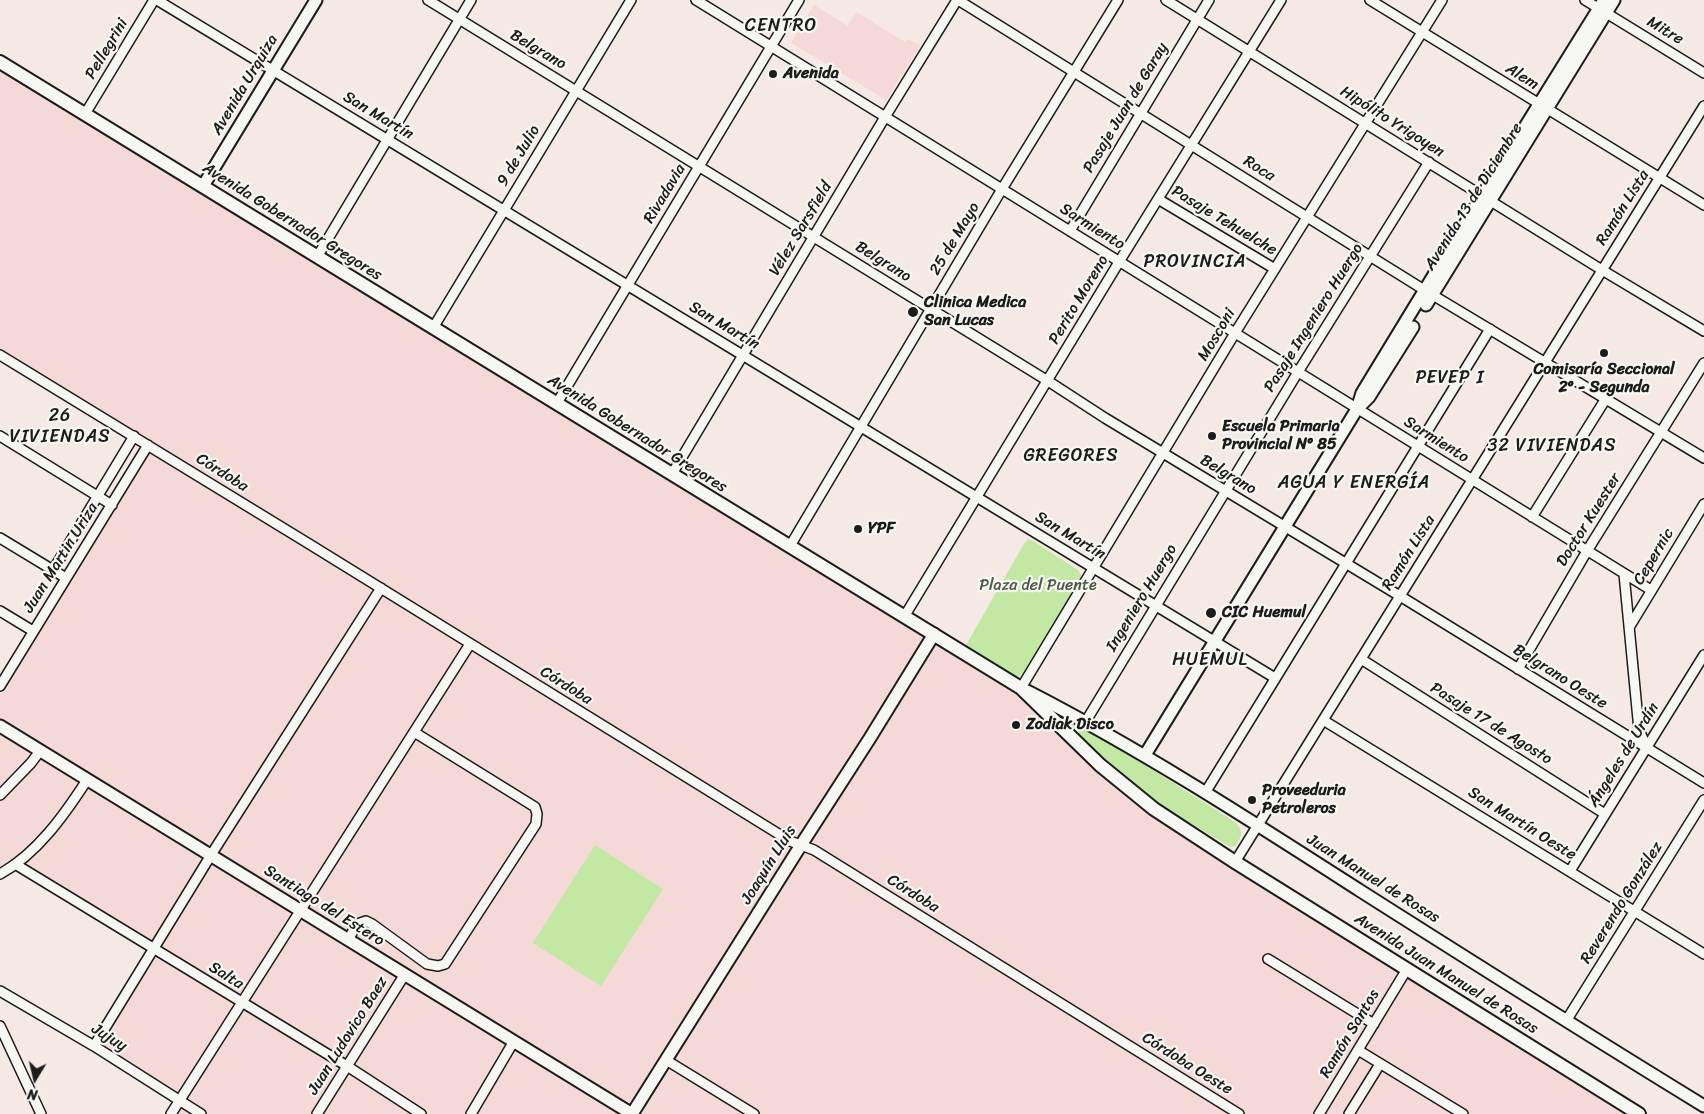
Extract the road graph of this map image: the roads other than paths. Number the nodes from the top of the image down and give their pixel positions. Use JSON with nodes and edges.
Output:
{"nodes":[{"id":1,"x":156,"y":0,"type":"edge"},
{"id":2,"x":316,"y":0,"type":"edge"},
{"id":3,"x":428,"y":0,"type":"edge"},
{"id":4,"x":471,"y":0,"type":"edge"},
{"id":5,"x":631,"y":0,"type":"edge"},
{"id":6,"x":696,"y":0,"type":"edge"},
{"id":7,"x":799,"y":0,"type":"edge"},
{"id":8,"x":957,"y":0,"type":"edge"},
{"id":9,"x":1118,"y":0,"type":"edge"},
{"id":10,"x":1166,"y":0,"type":"edge"},
{"id":11,"x":1209,"y":0,"type":"edge"},
{"id":12,"x":1281,"y":0,"type":"edge"},
{"id":13,"x":1370,"y":0,"type":"edge"},
{"id":14,"x":1442,"y":0,"type":"edge"},
{"id":15,"x":1585,"y":0,"type":"edge"},
{"id":16,"x":1614,"y":0,"type":"edge"},
{"id":17,"x":1603,"y":7,"type":"edge"},
{"id":18,"x":460,"y":20,"type":"junction"},
{"id":19,"x":1197,"y":20,"type":"junction"},
{"id":20,"x":1422,"y":32,"type":"junction"},
{"id":21,"x":771,"y":47,"type":"junction"},
{"id":22,"x":1249,"y":51,"type":"junction"},
{"id":23,"x":0,"y":62,"type":"edge"},
{"id":24,"x":273,"y":70,"type":"junction"},
{"id":25,"x":1074,"y":72,"type":"junction"},
{"id":26,"x":1704,"y":73,"type":"edge"},
{"id":27,"x":576,"y":91,"type":"junction"},
{"id":28,"x":1704,"y":106,"type":"edge"},
{"id":29,"x":1543,"y":107,"type":"junction"},
{"id":30,"x":85,"y":114,"type":"junction"},
{"id":31,"x":1140,"y":114,"type":"junction"},
{"id":32,"x":885,"y":117,"type":"junction"},
{"id":33,"x":1365,"y":123,"type":"junction"},
{"id":34,"x":388,"y":140,"type":"junction"},
{"id":35,"x":1191,"y":145,"type":"junction"},
{"id":36,"x":1429,"y":162,"type":"junction"},
{"id":37,"x":699,"y":167,"type":"junction"},
{"id":38,"x":1660,"y":178,"type":"junction"},
{"id":39,"x":203,"y":186,"type":"junction"},
{"id":40,"x":1002,"y":189,"type":"junction"},
{"id":41,"x":1486,"y":198,"type":"junction"},
{"id":42,"x":1158,"y":199,"type":"junction"},
{"id":43,"x":1704,"y":204,"type":"edge"},
{"id":44,"x":504,"y":210,"type":"junction"},
{"id":45,"x":1307,"y":216,"type":"junction"},
{"id":46,"x":1070,"y":231,"type":"junction"},
{"id":47,"x":814,"y":237,"type":"junction"},
{"id":48,"x":1370,"y":255,"type":"junction"},
{"id":49,"x":317,"y":257,"type":"junction"},
{"id":50,"x":1119,"y":262,"type":"junction"},
{"id":51,"x":1275,"y":269,"type":"junction"},
{"id":52,"x":1602,"y":270,"type":"junction"},
{"id":53,"x":628,"y":285,"type":"junction"},
{"id":54,"x":1429,"y":293,"type":"junction"},
{"id":55,"x":931,"y":309,"type":"junction"},
{"id":56,"x":433,"y":328,"type":"junction"},
{"id":57,"x":1490,"y":329,"type":"junction"},
{"id":58,"x":1704,"y":331,"type":"edge"},
{"id":59,"x":1235,"y":333,"type":"junction"},
{"id":60,"x":0,"y":355,"type":"edge"},
{"id":61,"x":743,"y":355,"type":"junction"},
{"id":62,"x":1545,"y":363,"type":"junction"},
{"id":63,"x":1704,"y":363,"type":"edge"},
{"id":64,"x":1298,"y":372,"type":"junction"},
{"id":65,"x":1048,"y":381,"type":"junction"},
{"id":66,"x":1604,"y":400,"type":"junction"},
{"id":67,"x":557,"y":404,"type":"junction"},
{"id":68,"x":1357,"y":409,"type":"junction"},
{"id":69,"x":861,"y":427,"type":"junction"},
{"id":70,"x":1661,"y":433,"type":"junction"},
{"id":71,"x":0,"y":436,"type":"edge"},
{"id":72,"x":134,"y":436,"type":"junction"},
{"id":73,"x":148,"y":445,"type":"junction"},
{"id":74,"x":1418,"y":446,"type":"junction"},
{"id":75,"x":1162,"y":453,"type":"junction"},
{"id":76,"x":1704,"y":458,"type":"edge"},
{"id":77,"x":672,"y":474,"type":"junction"},
{"id":78,"x":1472,"y":480,"type":"junction"},
{"id":79,"x":1226,"y":492,"type":"junction"},
{"id":80,"x":97,"y":496,"type":"junction"},
{"id":81,"x":977,"y":498,"type":"junction"},
{"id":82,"x":112,"y":504,"type":"junction"},
{"id":83,"x":1704,"y":504,"type":"edge"},
{"id":84,"x":1532,"y":517,"type":"junction"},
{"id":85,"x":1284,"y":526,"type":"junction"},
{"id":86,"x":0,"y":538,"type":"edge"},
{"id":87,"x":790,"y":546,"type":"junction"},
{"id":88,"x":1587,"y":551,"type":"junction"},
{"id":89,"x":1345,"y":564,"type":"junction"},
{"id":90,"x":1093,"y":568,"type":"junction"},
{"id":91,"x":53,"y":570,"type":"junction"},
{"id":92,"x":1624,"y":574,"type":"junction"},
{"id":93,"x":66,"y":578,"type":"junction"},
{"id":94,"x":381,"y":588,"type":"junction"},
{"id":95,"x":1651,"y":590,"type":"junction"},
{"id":96,"x":1400,"y":596,"type":"junction"},
{"id":97,"x":1155,"y":606,"type":"junction"},
{"id":98,"x":0,"y":612,"type":"edge"},
{"id":99,"x":904,"y":616,"type":"junction"},
{"id":100,"x":1630,"y":626,"type":"junction"},
{"id":101,"x":33,"y":631,"type":"junction"},
{"id":102,"x":934,"y":634,"type":"junction"},
{"id":103,"x":1214,"y":642,"type":"junction"},
{"id":104,"x":470,"y":644,"type":"junction"},
{"id":105,"x":1704,"y":655,"type":"edge"},
{"id":106,"x":1361,"y":659,"type":"junction"},
{"id":107,"x":1518,"y":669,"type":"junction"},
{"id":108,"x":1275,"y":678,"type":"junction"},
{"id":109,"x":0,"y":686,"type":"edge"},
{"id":110,"x":1021,"y":688,"type":"junction"},
{"id":111,"x":1324,"y":720,"type":"junction"},
{"id":112,"x":1086,"y":721,"type":"junction"},
{"id":113,"x":0,"y":726,"type":"edge"},
{"id":114,"x":414,"y":732,"type":"junction"},
{"id":115,"x":1647,"y":748,"type":"junction"},
{"id":116,"x":40,"y":750,"type":"junction"},
{"id":117,"x":1145,"y":755,"type":"junction"},
{"id":118,"x":88,"y":780,"type":"junction"},
{"id":119,"x":1704,"y":783,"type":"edge"},
{"id":120,"x":1205,"y":793,"type":"junction"},
{"id":121,"x":0,"y":795,"type":"edge"},
{"id":122,"x":1704,"y":800,"type":"edge"},
{"id":123,"x":1605,"y":814,"type":"junction"},
{"id":124,"x":1258,"y":826,"type":"junction"},
{"id":125,"x":801,"y":845,"type":"junction"},
{"id":126,"x":211,"y":856,"type":"junction"},
{"id":127,"x":1236,"y":862,"type":"junction"},
{"id":128,"x":15,"y":864,"type":"junction"},
{"id":129,"x":1570,"y":871,"type":"junction"},
{"id":130,"x":0,"y":874,"type":"edge"},
{"id":131,"x":300,"y":910,"type":"junction"},
{"id":132,"x":1635,"y":911,"type":"junction"},
{"id":133,"x":348,"y":940,"type":"junction"},
{"id":134,"x":154,"y":949,"type":"junction"},
{"id":135,"x":1703,"y":952,"type":"edge"},
{"id":136,"x":1268,"y":959,"type":"dead end"},
{"id":137,"x":1407,"y":969,"type":"junction"},
{"id":138,"x":405,"y":974,"type":"junction"},
{"id":139,"x":0,"y":991,"type":"edge"},
{"id":140,"x":242,"y":1003,"type":"junction"},
{"id":141,"x":1566,"y":1021,"type":"junction"},
{"id":142,"x":1374,"y":1024,"type":"junction"},
{"id":143,"x":0,"y":1026,"type":"edge"},
{"id":144,"x":1118,"y":1039,"type":"joint"},
{"id":145,"x":514,"y":1041,"type":"junction"},
{"id":146,"x":94,"y":1046,"type":"junction"},
{"id":147,"x":1358,"y":1050,"type":"junction"},
{"id":148,"x":666,"y":1060,"type":"junction"},
{"id":149,"x":1380,"y":1064,"type":"junction"},
{"id":150,"x":347,"y":1066,"type":"junction"},
{"id":151,"x":180,"y":1100,"type":"junction"},
{"id":152,"x":1704,"y":1106,"type":"edge"},
{"id":153,"x":41,"y":1114,"type":"edge"},
{"id":154,"x":171,"y":1114,"type":"edge"},
{"id":155,"x":202,"y":1114,"type":"edge"},
{"id":156,"x":317,"y":1114,"type":"edge"},
{"id":157,"x":421,"y":1114,"type":"edge"},
{"id":158,"x":471,"y":1114,"type":"edge"},
{"id":159,"x":632,"y":1114,"type":"edge"},
{"id":160,"x":754,"y":1114,"type":"edge"},
{"id":161,"x":1239,"y":1114,"type":"edge"},
{"id":162,"x":1319,"y":1114,"type":"edge"},
{"id":163,"x":1348,"y":1114,"type":"edge"},
{"id":164,"x":1463,"y":1114,"type":"edge"},
{"id":165,"x":1639,"y":1114,"type":"edge"}],
"edges":[{"from":1,"to":24,"type":"street","name":"San Martín"},
{"from":1,"to":30,"type":"street","name":"Pellegrini"},
{"from":2,"to":24,"type":"street","name":"Avenida Urquiza"},
{"from":3,"to":18,"type":"street","name":"Belgrano"},
{"from":4,"to":18,"type":"street"},
{"from":5,"to":27,"type":"street","name":"9 de Julio"},
{"from":6,"to":21,"type":"street","name":"Sarmiento"},
{"from":7,"to":21,"type":"street","name":"Rivadavia"},
{"from":8,"to":25,"type":"street","name":"Roca"},
{"from":8,"to":32,"type":"street","name":"Vélez Sarsfield"},
{"from":9,"to":25,"type":"street","name":"25 de Mayo"},
{"from":10,"to":19,"type":"street","name":"Hipólito Yrigoyen"},
{"from":11,"to":19,"type":"street","name":"Pasaje Juan de Garay"},
{"from":12,"to":22,"type":"street","name":"Perito Moreno"},
{"from":13,"to":20,"type":"street","name":"Alem"},
{"from":14,"to":20,"type":"street","name":"Mosconi"},
{"from":15,"to":17,"type":"street","name":"Mitre"},
{"from":16,"to":17,"type":"street","name":"Avenida 13 de Diciembre"},
{"from":17,"to":26,"type":"street","name":"Mitre"},
{"from":17,"to":29,"type":"street","name":"Avenida 13 de Diciembre"},
{"from":18,"to":27,"type":"street","name":"Belgrano"},
{"from":18,"to":34,"type":"street"},
{"from":19,"to":22,"type":"street","name":"Hipólito Yrigoyen"},
{"from":19,"to":31,"type":"street","name":"Pasaje Juan de Garay"},
{"from":20,"to":29,"type":"street","name":"Alem"},
{"from":20,"to":33,"type":"street","name":"Mosconi"},
{"from":21,"to":32,"type":"street","name":"Sarmiento"},
{"from":21,"to":37,"type":"street","name":"Rivadavia"},
{"from":22,"to":33,"type":"street","name":"Hipólito Yrigoyen"},
{"from":22,"to":35,"type":"street","name":"Perito Moreno"},
{"from":23,"to":30,"type":"main road","name":"Avenida Gobernador Gregores"},
{"from":24,"to":34,"type":"street","name":"San Martín"},
{"from":24,"to":39,"type":"street","name":"Avenida Urquiza"},
{"from":25,"to":31,"type":"street","name":"Roca"},
{"from":25,"to":40,"type":"street","name":"25 de Mayo"},
{"from":27,"to":37,"type":"street","name":"Belgrano"},
{"from":27,"to":44,"type":"street","name":"9 de Julio"},
{"from":28,"to":38,"type":"street","name":"Ramón Lista"},
{"from":29,"to":38,"type":"street","name":"Alem"},
{"from":29,"to":41,"type":"street","name":"Avenida 13 de Diciembre"},
{"from":30,"to":39,"type":"main road","name":"Avenida Gobernador Gregores"},
{"from":31,"to":35,"type":"street","name":"Roca"},
{"from":31,"to":46,"type":"street","name":"Pasaje Juan de Garay"},
{"from":32,"to":40,"type":"street","name":"Sarmiento"},
{"from":32,"to":47,"type":"street","name":"Vélez Sarsfield"},
{"from":33,"to":36,"type":"street","name":"Hipólito Yrigoyen"},
{"from":33,"to":45,"type":"street","name":"Mosconi"},
{"from":34,"to":44,"type":"street","name":"San Martín"},
{"from":34,"to":49,"type":"street"},
{"from":35,"to":42,"type":"street","name":"Perito Moreno"},
{"from":35,"to":45,"type":"street","name":"Roca"},
{"from":36,"to":41,"type":"street","name":"Hipólito Yrigoyen"},
{"from":36,"to":48,"type":"street","name":"Pasaje Ingeniero Huergo"},
{"from":37,"to":47,"type":"street","name":"Belgrano"},
{"from":37,"to":53,"type":"street","name":"Rivadavia"},
{"from":38,"to":43,"type":"street","name":"Alem"},
{"from":38,"to":52,"type":"street","name":"Ramón Lista"},
{"from":39,"to":49,"type":"main road","name":"Avenida Gobernador Gregores"},
{"from":40,"to":46,"type":"street","name":"Sarmiento"},
{"from":40,"to":55,"type":"street","name":"25 de Mayo"},
{"from":41,"to":52,"type":"street","name":"Hipólito Yrigoyen"},
{"from":41,"to":54,"type":"street","name":"Avenida 13 de Diciembre"},
{"from":42,"to":50,"type":"street","name":"Perito Moreno"},
{"from":42,"to":51,"type":"street","name":"Pasaje Tehuelche"},
{"from":44,"to":53,"type":"street","name":"San Martín"},
{"from":44,"to":56,"type":"street","name":"9 de Julio"},
{"from":45,"to":48,"type":"street","name":"Roca"},
{"from":45,"to":51,"type":"street","name":"Mosconi"},
{"from":46,"to":50,"type":"street","name":"Sarmiento"},
{"from":47,"to":55,"type":"street","name":"Belgrano"},
{"from":47,"to":61,"type":"street","name":"Vélez Sarsfield"},
{"from":48,"to":54,"type":"street","name":"Roca"},
{"from":48,"to":64,"type":"street","name":"Pasaje Ingeniero Huergo"},
{"from":49,"to":56,"type":"main road","name":"Avenida Gobernador Gregores"},
{"from":50,"to":59,"type":"street","name":"Sarmiento"},
{"from":50,"to":65,"type":"street","name":"Perito Moreno"},
{"from":51,"to":59,"type":"street","name":"Mosconi"},
{"from":52,"to":58,"type":"street","name":"Hipólito Yrigoyen"},
{"from":52,"to":62,"type":"street","name":"Ramón Lista"},
{"from":53,"to":61,"type":"street","name":"San Martín"},
{"from":53,"to":67,"type":"street","name":"Rivadavia"},
{"from":54,"to":57,"type":"street","name":"Roca"},
{"from":54,"to":68,"type":"street","name":"Avenida 13 de Diciembre"},
{"from":55,"to":65,"type":"street","name":"Belgrano"},
{"from":55,"to":69,"type":"street","name":"25 de Mayo"},
{"from":56,"to":67,"type":"main road","name":"Avenida Gobernador Gregores"},
{"from":57,"to":62,"type":"street","name":"Roca"},
{"from":57,"to":74,"type":"street"},
{"from":59,"to":64,"type":"street","name":"Sarmiento"},
{"from":59,"to":75,"type":"street","name":"Mosconi"},
{"from":60,"to":72,"type":"street","name":"Córdoba"},
{"from":61,"to":69,"type":"street","name":"San Martín"},
{"from":61,"to":77,"type":"street","name":"Vélez Sarsfield"},
{"from":62,"to":66,"type":"street","name":"Roca"},
{"from":62,"to":78,"type":"street","name":"Ramón Lista"},
{"from":63,"to":70,"type":"street","name":"Doctor Kuester"},
{"from":64,"to":68,"type":"street","name":"Sarmiento"},
{"from":64,"to":79,"type":"street","name":"Pasaje Ingeniero Huergo"},
{"from":65,"to":75,"type":"street","name":"Belgrano"},
{"from":65,"to":81,"type":"street","name":"Perito Moreno"},
{"from":66,"to":70,"type":"street","name":"Roca"},
{"from":66,"to":84,"type":"street"},
{"from":67,"to":77,"type":"main road","name":"Avenida Gobernador Gregores"},
{"from":68,"to":74,"type":"street","name":"Sarmiento"},
{"from":68,"to":85,"type":"street","name":"Avenida 13 de Diciembre"},
{"from":69,"to":81,"type":"street","name":"San Martín"},
{"from":69,"to":87,"type":"street","name":"25 de Mayo"},
{"from":70,"to":76,"type":"street","name":"Roca"},
{"from":70,"to":88,"type":"street","name":"Doctor Kuester"},
{"from":71,"to":80,"type":"street"},
{"from":72,"to":73,"type":"street","name":"Córdoba"},
{"from":72,"to":80,"type":"street"},
{"from":73,"to":82,"type":"street","name":"Juan Martin Uriza"},
{"from":73,"to":94,"type":"street","name":"Córdoba"},
{"from":74,"to":78,"type":"street","name":"Sarmiento"},
{"from":74,"to":89,"type":"street"},
{"from":75,"to":79,"type":"street","name":"Belgrano"},
{"from":75,"to":90,"type":"street","name":"Mosconi"},
{"from":77,"to":87,"type":"main road","name":"Avenida Gobernador Gregores"},
{"from":78,"to":84,"type":"street","name":"Sarmiento"},
{"from":78,"to":96,"type":"street","name":"Ramón Lista"},
{"from":79,"to":85,"type":"street","name":"Belgrano"},
{"from":79,"to":97,"type":"street","name":"Ingeniero Huergo"},
{"from":80,"to":82,"type":"street"},
{"from":80,"to":91,"type":"street"},
{"from":81,"to":90,"type":"street","name":"San Martín"},
{"from":81,"to":99,"type":"street","name":"Perito Moreno"},
{"from":82,"to":93,"type":"street","name":"Juan Martin Uriza"},
{"from":83,"to":95,"type":"street","name":"Cepernic"},
{"from":84,"to":88,"type":"street","name":"Sarmiento"},
{"from":85,"to":89,"type":"street","name":"Belgrano"},
{"from":85,"to":103,"type":"street","name":"Avenida 13 de Diciembre"},
{"from":86,"to":91,"type":"street"},
{"from":87,"to":99,"type":"main road","name":"Avenida Gobernador Gregores"},
{"from":88,"to":92,"type":"street","name":"Sarmiento"},
{"from":88,"to":107,"type":"street","name":"Doctor Kuester"},
{"from":89,"to":96,"type":"street","name":"Belgrano"},
{"from":89,"to":108,"type":"street"},
{"from":90,"to":97,"type":"street","name":"San Martín"},
{"from":90,"to":110,"type":"street","name":"Mosconi"},
{"from":91,"to":93,"type":"street"},
{"from":92,"to":95,"type":"street","name":"Sarmiento"},
{"from":92,"to":100,"type":"street","name":"Cepernic"},
{"from":93,"to":101,"type":"street","name":"Juan Martin Uriza"},
{"from":94,"to":104,"type":"street","name":"Córdoba"},
{"from":94,"to":126,"type":"street"},
{"from":95,"to":100,"type":"street","name":"Cepernic"},
{"from":96,"to":106,"type":"street","name":"Ramón Lista"},
{"from":96,"to":107,"type":"street","name":"Belgrano Oeste"},
{"from":97,"to":103,"type":"street","name":"San Martín"},
{"from":97,"to":112,"type":"street","name":"Ingeniero Huergo"},
{"from":98,"to":101,"type":"street"},
{"from":99,"to":102,"type":"main road","name":"Avenida Gobernador Gregores"},
{"from":100,"to":115,"type":"street","name":"Cepernic"},
{"from":101,"to":109,"type":"street","name":"Juan Martin Uriza"},
{"from":102,"to":110,"type":"main road","name":"Avenida Gobernador Gregores"},
{"from":102,"to":125,"type":"street","name":"Joaquín Lluis"},
{"from":103,"to":108,"type":"street","name":"San Martín"},
{"from":103,"to":117,"type":"street","name":"Avenida 13 de Diciembre"},
{"from":104,"to":114,"type":"street"},
{"from":104,"to":125,"type":"street","name":"Córdoba"},
{"from":105,"to":115,"type":"street","name":"Ángeles de Urdín"},
{"from":106,"to":111,"type":"street","name":"Ramón Lista"},
{"from":106,"to":123,"type":"street","name":"Pasaje 17 de Agosto"},
{"from":107,"to":115,"type":"street","name":"Belgrano Oeste"},
{"from":108,"to":120,"type":"street"},
{"from":110,"to":112,"type":"street","name":"Juan Manuel de Rosas"},
{"from":110,"to":127,"type":"main road","name":"Avenida Gobernador Gregores"},
{"from":111,"to":124,"type":"street","name":"Ramón Lista"},
{"from":111,"to":129,"type":"street","name":"San Martín Oeste"},
{"from":112,"to":117,"type":"street","name":"Juan Manuel de Rosas"},
{"from":113,"to":116,"type":"street","name":"Santiago del Estero"},
{"from":114,"to":131,"type":"street"},
{"from":114,"to":133,"type":"street"},
{"from":115,"to":119,"type":"street","name":"Belgrano Oeste"},
{"from":115,"to":123,"type":"street","name":"Ángeles de Urdín"},
{"from":116,"to":118,"type":"street","name":"Santiago del Estero"},
{"from":116,"to":121,"type":"street"},
{"from":117,"to":120,"type":"street","name":"Juan Manuel de Rosas"},
{"from":118,"to":126,"type":"street","name":"Santiago del Estero"},
{"from":118,"to":128,"type":"street"},
{"from":120,"to":124,"type":"street","name":"Juan Manuel de Rosas"},
{"from":122,"to":132,"type":"street","name":"Reverendo González"},
{"from":123,"to":129,"type":"street","name":"Ángeles de Urdín"},
{"from":124,"to":127,"type":"street","name":"Ramón Lista"},
{"from":124,"to":141,"type":"street","name":"Juan Manuel de Rosas"},
{"from":125,"to":144,"type":"street","name":"Córdoba"},
{"from":125,"to":148,"type":"street","name":"Joaquín Lluis"},
{"from":126,"to":131,"type":"street","name":"Santiago del Estero"},
{"from":126,"to":134,"type":"street"},
{"from":127,"to":137,"type":"main road","name":"Avenida Juan Manuel de Rosas"},
{"from":128,"to":130,"type":"street"},
{"from":128,"to":134,"type":"street","name":"Salta"},
{"from":129,"to":132,"type":"street","name":"San Martín Oeste"},
{"from":131,"to":133,"type":"street","name":"Santiago del Estero"},
{"from":131,"to":140,"type":"street"},
{"from":132,"to":135,"type":"street","name":"San Martín Oeste"},
{"from":132,"to":141,"type":"street","name":"Reverendo González"},
{"from":133,"to":138,"type":"street","name":"Santiago del Estero"},
{"from":134,"to":140,"type":"street","name":"Salta"},
{"from":134,"to":146,"type":"street"},
{"from":136,"to":142,"type":"street"},
{"from":137,"to":142,"type":"street","name":"Ramón Santos"},
{"from":137,"to":165,"type":"main road","name":"Avenida Juan Manuel de Rosas"},
{"from":138,"to":145,"type":"street","name":"Santiago del Estero"},
{"from":138,"to":150,"type":"street","name":"Juan Ludovico Baez"},
{"from":139,"to":146,"type":"street","name":"Jujuy"},
{"from":140,"to":150,"type":"street","name":"Salta"},
{"from":140,"to":151,"type":"street"},
{"from":141,"to":152,"type":"street","name":"Juan Manuel de Rosas"},
{"from":142,"to":147,"type":"street","name":"Ramón Santos"},
{"from":143,"to":153,"type":"street"},
{"from":144,"to":161,"type":"street","name":"Córdoba Oeste"},
{"from":145,"to":158,"type":"street"},
{"from":145,"to":159,"type":"street","name":"Santiago del Estero"},
{"from":146,"to":151,"type":"street","name":"Jujuy"},
{"from":147,"to":149,"type":"street"},
{"from":147,"to":162,"type":"street","name":"Ramón Santos"},
{"from":148,"to":159,"type":"street","name":"Joaquín Lluis"},
{"from":148,"to":160,"type":"street"},
{"from":149,"to":163,"type":"street"},
{"from":149,"to":164,"type":"street"},
{"from":150,"to":156,"type":"street","name":"Juan Ludovico Baez"},
{"from":150,"to":157,"type":"street","name":"Salta"},
{"from":151,"to":154,"type":"street"},
{"from":151,"to":155,"type":"street","name":"Jujuy"}]}
